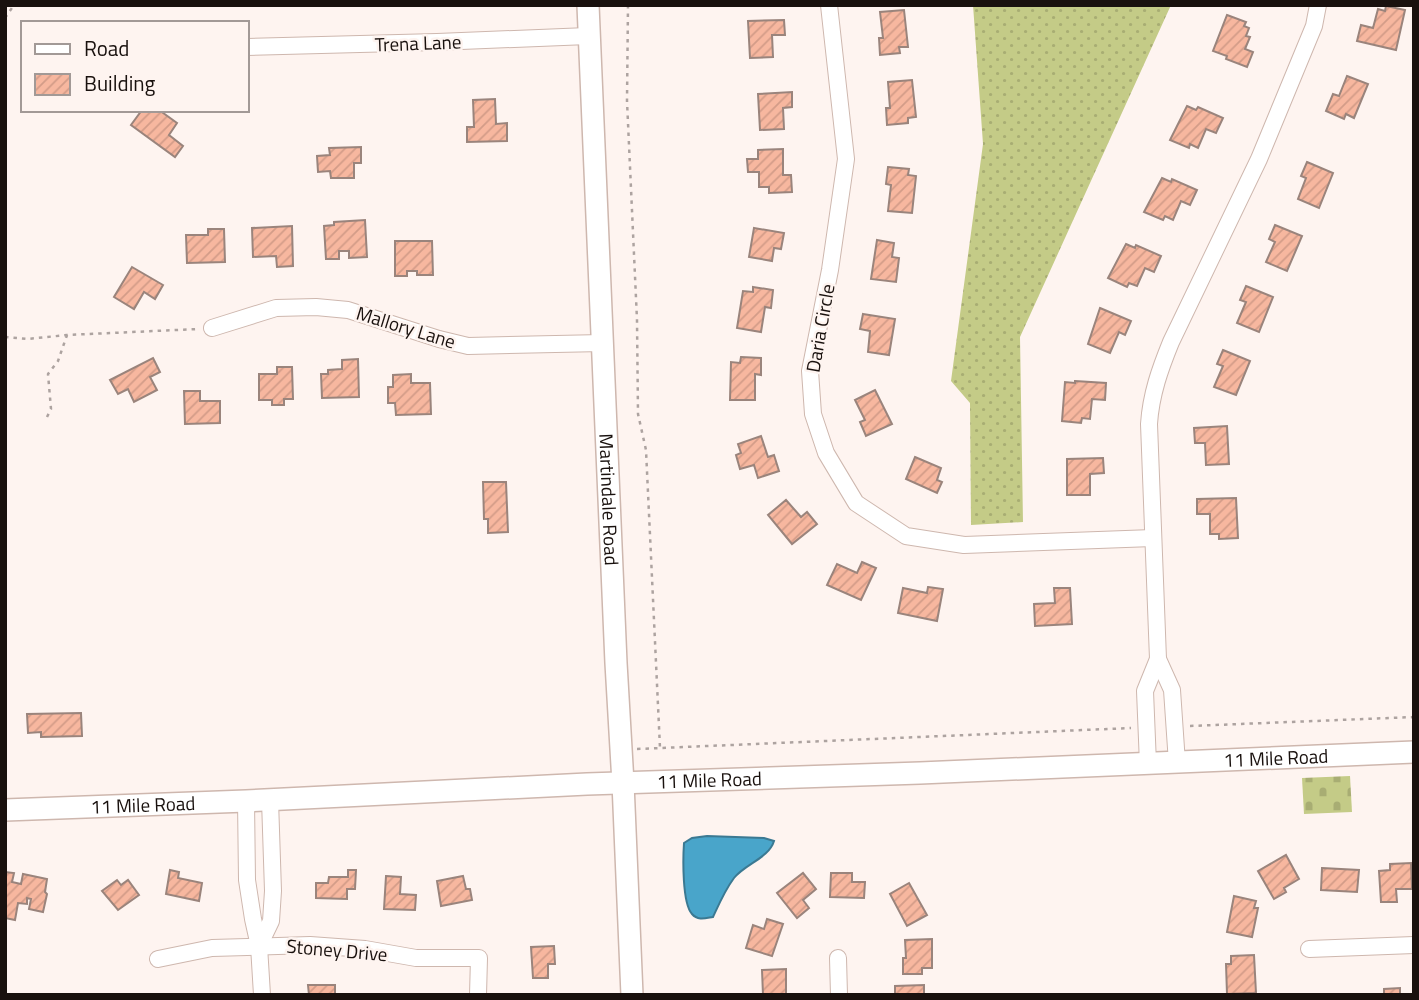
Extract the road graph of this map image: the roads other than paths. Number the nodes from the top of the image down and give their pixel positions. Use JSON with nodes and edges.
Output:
{"nodes":[{"id":1,"x":588,"y":5,"type":"edge"},
{"id":2,"x":829,"y":5,"type":"edge"},
{"id":3,"x":1318,"y":5,"type":"edge"},
{"id":4,"x":588,"y":36,"type":"junction"},
{"id":5,"x":248,"y":47,"type":"edge"},
{"id":6,"x":212,"y":328,"type":"road end"},
{"id":7,"x":603,"y":343,"type":"junction"},
{"id":8,"x":1153,"y":538,"type":"junction"},
{"id":9,"x":1158,"y":659,"type":"junction"},
{"id":10,"x":1414,"y":752,"type":"edge"},
{"id":11,"x":1177,"y":763,"type":"junction"},
{"id":12,"x":1148,"y":765,"type":"junction"},
{"id":13,"x":623,"y":783,"type":"junction"},
{"id":14,"x":270,"y":800,"type":"junction"},
{"id":15,"x":246,"y":801,"type":"junction"},
{"id":16,"x":5,"y":810,"type":"edge"},
{"id":17,"x":1414,"y":944,"type":"edge"},
{"id":18,"x":259,"y":946,"type":"junction"},
{"id":19,"x":1309,"y":949,"type":"dead end"},
{"id":20,"x":838,"y":958,"type":"dead end"},
{"id":21,"x":158,"y":959,"type":"dead end"},
{"id":22,"x":262,"y":995,"type":"edge"},
{"id":23,"x":478,"y":995,"type":"edge"},
{"id":24,"x":632,"y":995,"type":"edge"},
{"id":25,"x":839,"y":995,"type":"edge"}],
"edges":[{"from":1,"to":4,"type":"street","name":"Martindale Road"},
{"from":2,"to":8,"type":"street","name":"Daria Circle"},
{"from":3,"to":8,"type":"street"},
{"from":4,"to":5,"type":"street","name":"Trena Lane"},
{"from":4,"to":7,"type":"street","name":"Martindale Road"},
{"from":6,"to":7,"type":"street","name":"Mallory Lane"},
{"from":7,"to":13,"type":"street","name":"Martindale Road"},
{"from":8,"to":9,"type":"street"},
{"from":9,"to":11,"type":"street"},
{"from":9,"to":12,"type":"street"},
{"from":10,"to":11,"type":"street","name":"11 Mile Road"},
{"from":11,"to":12,"type":"street","name":"11 Mile Road"},
{"from":12,"to":13,"type":"street","name":"11 Mile Road"},
{"from":13,"to":14,"type":"street","name":"11 Mile Road"},
{"from":13,"to":24,"type":"street","name":"Martindale Road"},
{"from":14,"to":15,"type":"street","name":"11 Mile Road"},
{"from":14,"to":18,"type":"street"},
{"from":15,"to":16,"type":"street","name":"11 Mile Road"},
{"from":15,"to":18,"type":"street"},
{"from":17,"to":19,"type":"street"},
{"from":18,"to":21,"type":"street","name":"Stoney Drive"},
{"from":18,"to":22,"type":"street"},
{"from":18,"to":23,"type":"street","name":"Stoney Drive"},
{"from":20,"to":25,"type":"street"}]}
